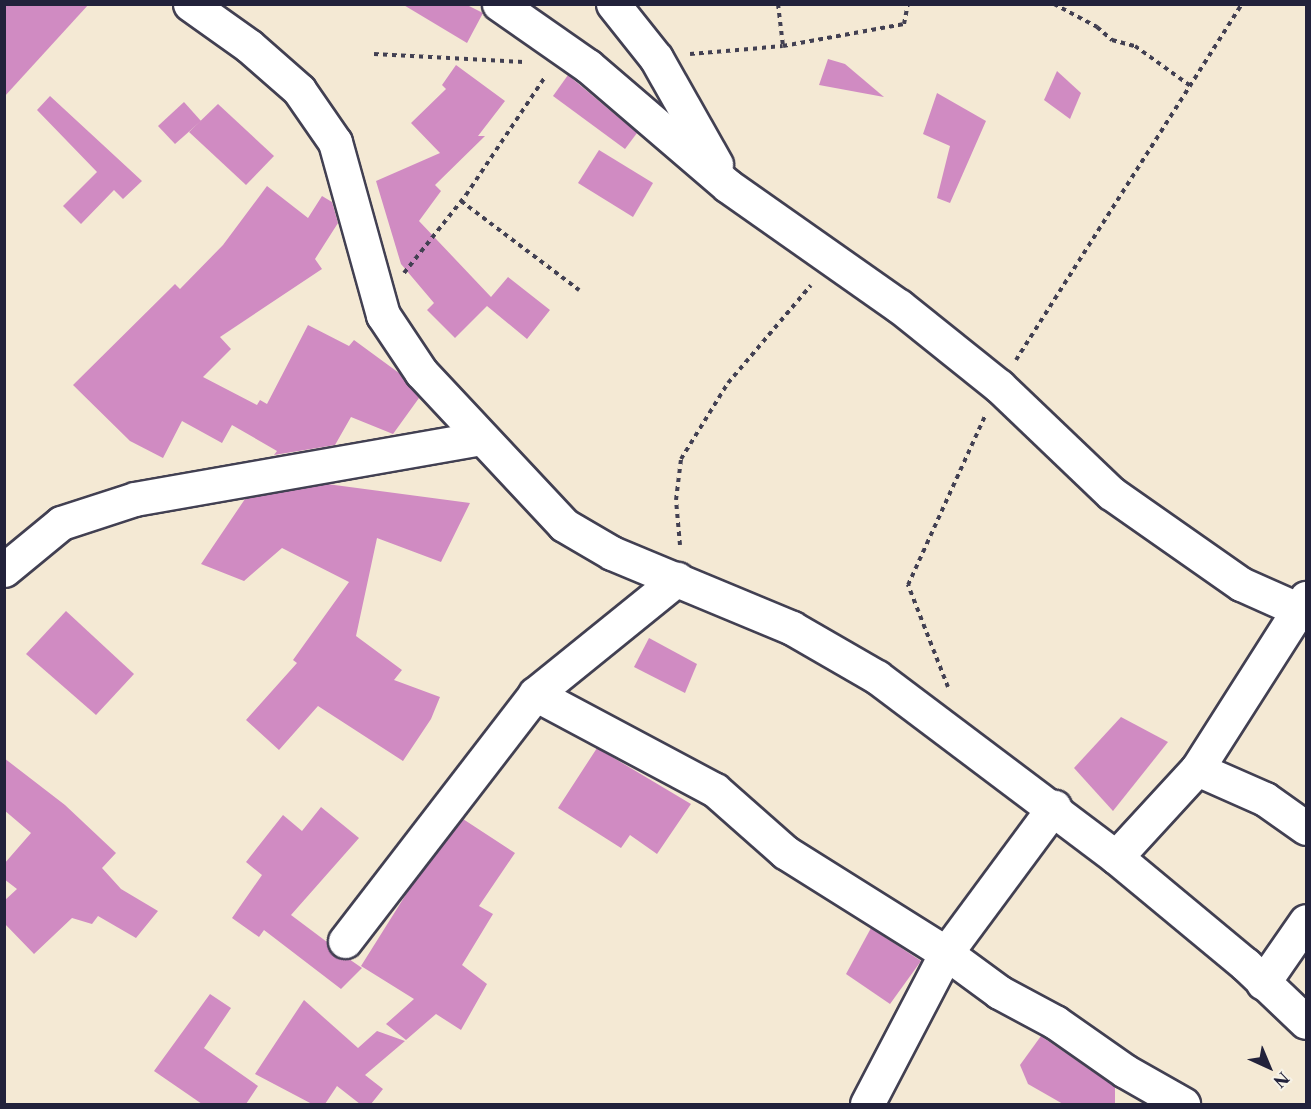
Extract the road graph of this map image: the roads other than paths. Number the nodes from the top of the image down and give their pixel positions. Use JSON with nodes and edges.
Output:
{"nodes":[{"id":1,"x":190,"y":4,"type":"edge"},
{"id":2,"x":499,"y":4,"type":"edge"},
{"id":3,"x":613,"y":4,"type":"edge"},
{"id":4,"x":728,"y":186,"type":"junction"},
{"id":5,"x":480,"y":438,"type":"junction"},
{"id":6,"x":4,"y":570,"type":"edge"},
{"id":7,"x":677,"y":579,"type":"junction"},
{"id":8,"x":1304,"y":607,"type":"edge"},
{"id":9,"x":535,"y":694,"type":"junction"},
{"id":10,"x":1197,"y":769,"type":"junction"},
{"id":11,"x":1054,"y":807,"type":"junction"},
{"id":12,"x":1306,"y":828,"type":"edge"},
{"id":13,"x":1116,"y":857,"type":"junction"},
{"id":14,"x":1306,"y":921,"type":"edge"},
{"id":15,"x":345,"y":941,"type":"dead end"},
{"id":16,"x":946,"y":953,"type":"junction"},
{"id":17,"x":1263,"y":983,"type":"junction"},
{"id":18,"x":1306,"y":1022,"type":"edge"},
{"id":19,"x":873,"y":1102,"type":"edge"},
{"id":20,"x":1178,"y":1103,"type":"edge"}],
"edges":[{"from":1,"to":5,"type":"street"},
{"from":2,"to":4,"type":"street"},
{"from":3,"to":4,"type":"street"},
{"from":4,"to":8,"type":"street"},
{"from":5,"to":6,"type":"street"},
{"from":5,"to":7,"type":"street"},
{"from":7,"to":9,"type":"street"},
{"from":7,"to":11,"type":"street"},
{"from":8,"to":10,"type":"street"},
{"from":9,"to":15,"type":"street"},
{"from":9,"to":16,"type":"street"},
{"from":10,"to":12,"type":"street"},
{"from":10,"to":13,"type":"street"},
{"from":11,"to":13,"type":"street"},
{"from":11,"to":16,"type":"street"},
{"from":13,"to":17,"type":"street"},
{"from":14,"to":17,"type":"street"},
{"from":16,"to":19,"type":"street"},
{"from":16,"to":20,"type":"street"},
{"from":17,"to":18,"type":"street"}]}
